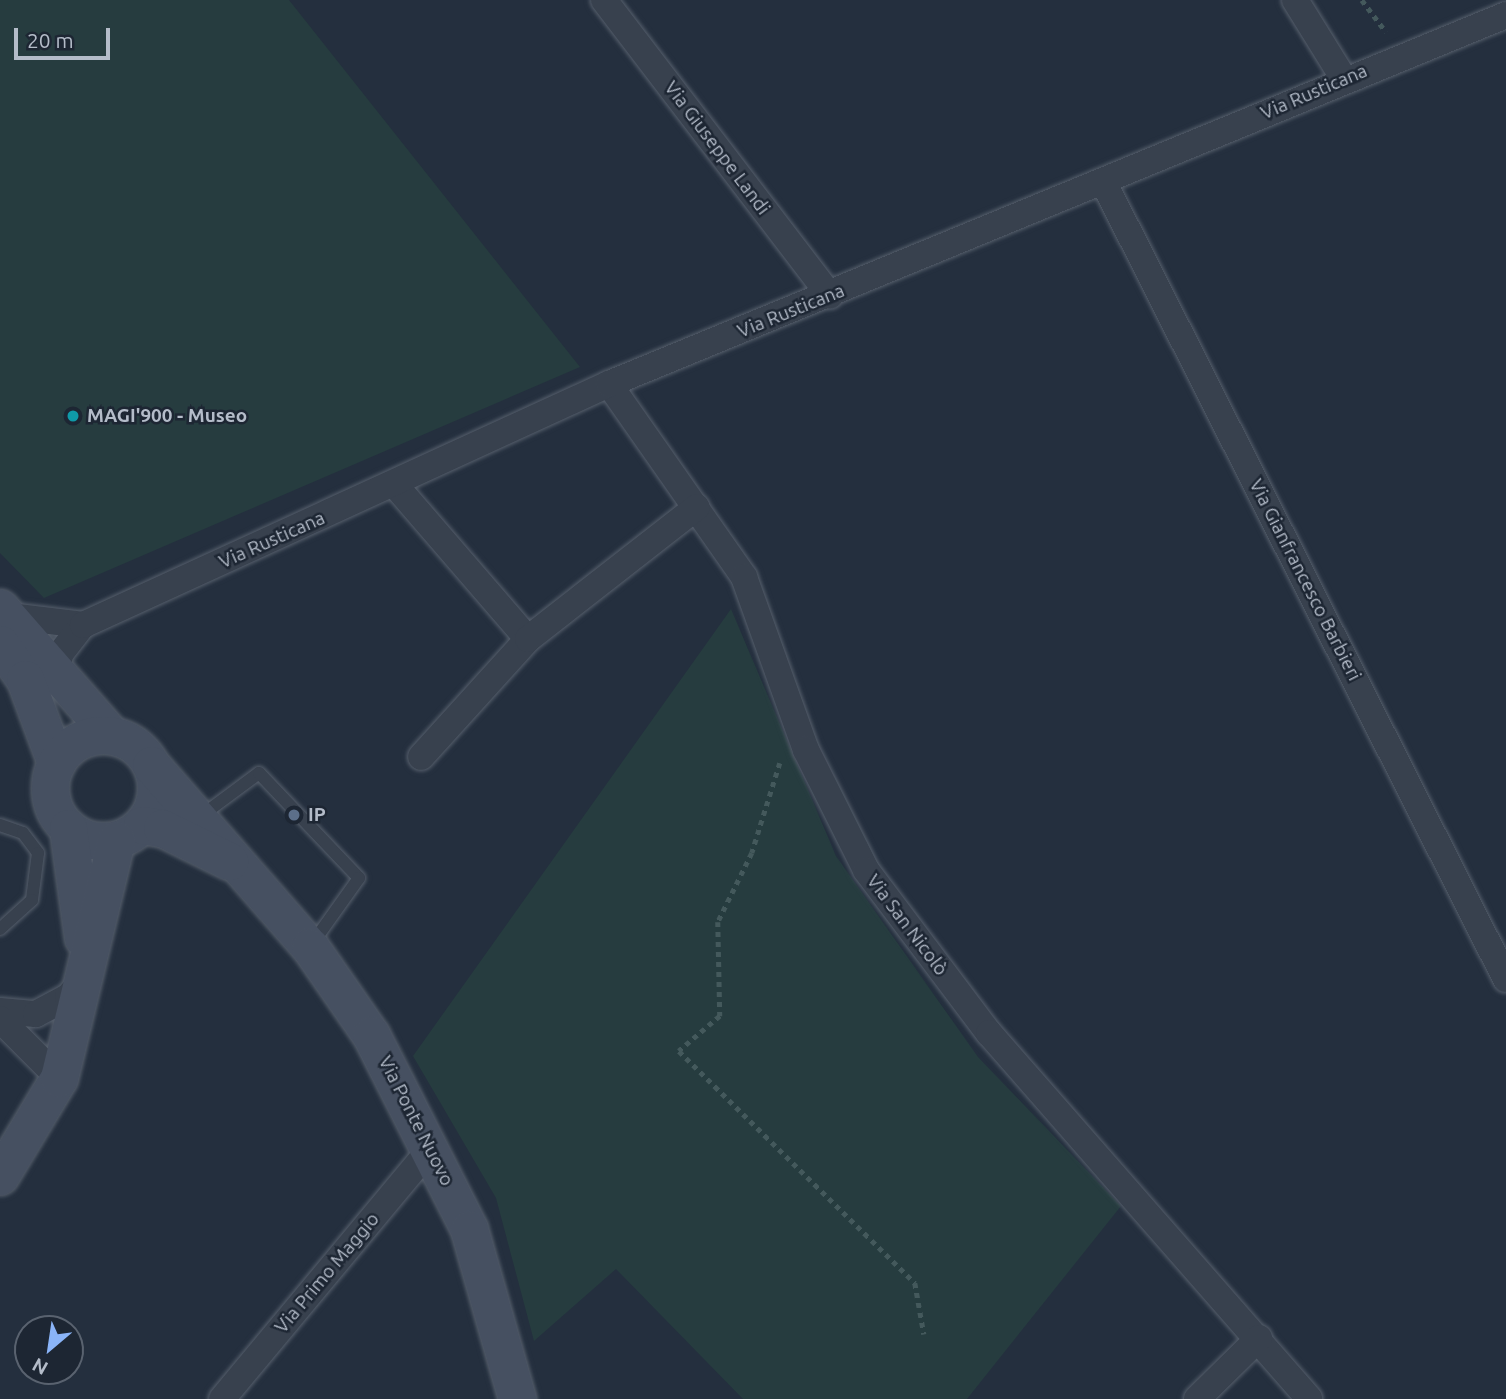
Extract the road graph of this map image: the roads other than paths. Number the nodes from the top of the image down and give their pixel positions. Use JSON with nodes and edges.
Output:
{"nodes":[{"id":1,"x":604,"y":0,"type":"edge"},
{"id":2,"x":1295,"y":0,"type":"edge"},
{"id":3,"x":1506,"y":15,"type":"edge"},
{"id":4,"x":1344,"y":79,"type":"junction"},
{"id":5,"x":1103,"y":181,"type":"junction"},
{"id":6,"x":830,"y":296,"type":"junction"},
{"id":7,"x":609,"y":384,"type":"junction"},
{"id":8,"x":395,"y":485,"type":"junction"},
{"id":9,"x":697,"y":507,"type":"junction"},
{"id":10,"x":3,"y":623,"type":"edge"},
{"id":11,"x":83,"y":625,"type":"junction"},
{"id":12,"x":528,"y":639,"type":"junction"},
{"id":13,"x":57,"y":675,"type":"junction"},
{"id":14,"x":111,"y":735,"type":"junction"},
{"id":15,"x":421,"y":757,"type":"dead end"},
{"id":16,"x":56,"y":763,"type":"junction"},
{"id":17,"x":152,"y":765,"type":"junction"},
{"id":18,"x":201,"y":816,"type":"junction"},
{"id":19,"x":0,"y":825,"type":"edge"},
{"id":20,"x":68,"y":828,"type":"junction"},
{"id":21,"x":129,"y":833,"type":"junction"},
{"id":22,"x":251,"y":874,"type":"junction"},
{"id":23,"x":0,"y":929,"type":"edge"},
{"id":24,"x":310,"y":947,"type":"junction"},
{"id":25,"x":82,"y":968,"type":"junction"},
{"id":26,"x":1506,"y":979,"type":"edge"},
{"id":27,"x":0,"y":1011,"type":"edge"},
{"id":28,"x":0,"y":1019,"type":"edge"},
{"id":29,"x":59,"y":1078,"type":"junction"},
{"id":30,"x":432,"y":1147,"type":"junction"},
{"id":31,"x":0,"y":1177,"type":"edge"},
{"id":32,"x":1259,"y":1338,"type":"junction"},
{"id":33,"x":222,"y":1399,"type":"edge"},
{"id":34,"x":517,"y":1399,"type":"edge"},
{"id":35,"x":1197,"y":1399,"type":"edge"},
{"id":36,"x":1309,"y":1399,"type":"edge"}],
"edges":[{"from":1,"to":6,"type":"street","name":"Via Giuseppe Landi"},
{"from":2,"to":4,"type":"street"},
{"from":3,"to":4,"type":"street","name":"Via Rusticana"},
{"from":4,"to":5,"type":"street","name":"Via Rusticana"},
{"from":5,"to":6,"type":"street","name":"Via Rusticana"},
{"from":5,"to":26,"type":"street","name":"Via Gianfrancesco Barbieri"},
{"from":6,"to":7,"type":"street","name":"Via Rusticana"},
{"from":7,"to":8,"type":"street","name":"Via Rusticana"},
{"from":7,"to":9,"type":"street","name":"Via San Nicolò"},
{"from":8,"to":11,"type":"street","name":"Via Rusticana"},
{"from":8,"to":12,"type":"street"},
{"from":9,"to":12,"type":"street"},
{"from":9,"to":32,"type":"street","name":"Via San Nicolò"},
{"from":10,"to":11,"type":"street"},
{"from":10,"to":13,"type":"main road"},
{"from":10,"to":16,"type":"main road"},
{"from":11,"to":13,"type":"street","name":"Via Rusticana"},
{"from":12,"to":15,"type":"street"},
{"from":13,"to":14,"type":"main road"},
{"from":14,"to":16,"type":"main road"},
{"from":14,"to":17,"type":"main road"},
{"from":16,"to":20,"type":"main road"},
{"from":17,"to":18,"type":"main road","name":"Via Ponte Nuovo"},
{"from":17,"to":21,"type":"main road"},
{"from":18,"to":22,"type":"main road","name":"Via Ponte Nuovo"},
{"from":18,"to":24,"type":"lane"},
{"from":19,"to":23,"type":"lane"},
{"from":20,"to":21,"type":"main road"},
{"from":20,"to":25,"type":"main road"},
{"from":21,"to":22,"type":"main road","name":"Via Ponte Nuovo"},
{"from":21,"to":25,"type":"main road"},
{"from":22,"to":24,"type":"main road","name":"Via Ponte Nuovo"},
{"from":24,"to":30,"type":"main road","name":"Via Ponte Nuovo"},
{"from":25,"to":27,"type":"street"},
{"from":25,"to":29,"type":"main road"},
{"from":28,"to":29,"type":"street"},
{"from":29,"to":31,"type":"main road"},
{"from":30,"to":33,"type":"street","name":"Via Primo Maggio"},
{"from":30,"to":34,"type":"main road","name":"Via Ponte Nuovo"},
{"from":32,"to":35,"type":"street"},
{"from":32,"to":36,"type":"street","name":"Via San Nicolò"}]}
